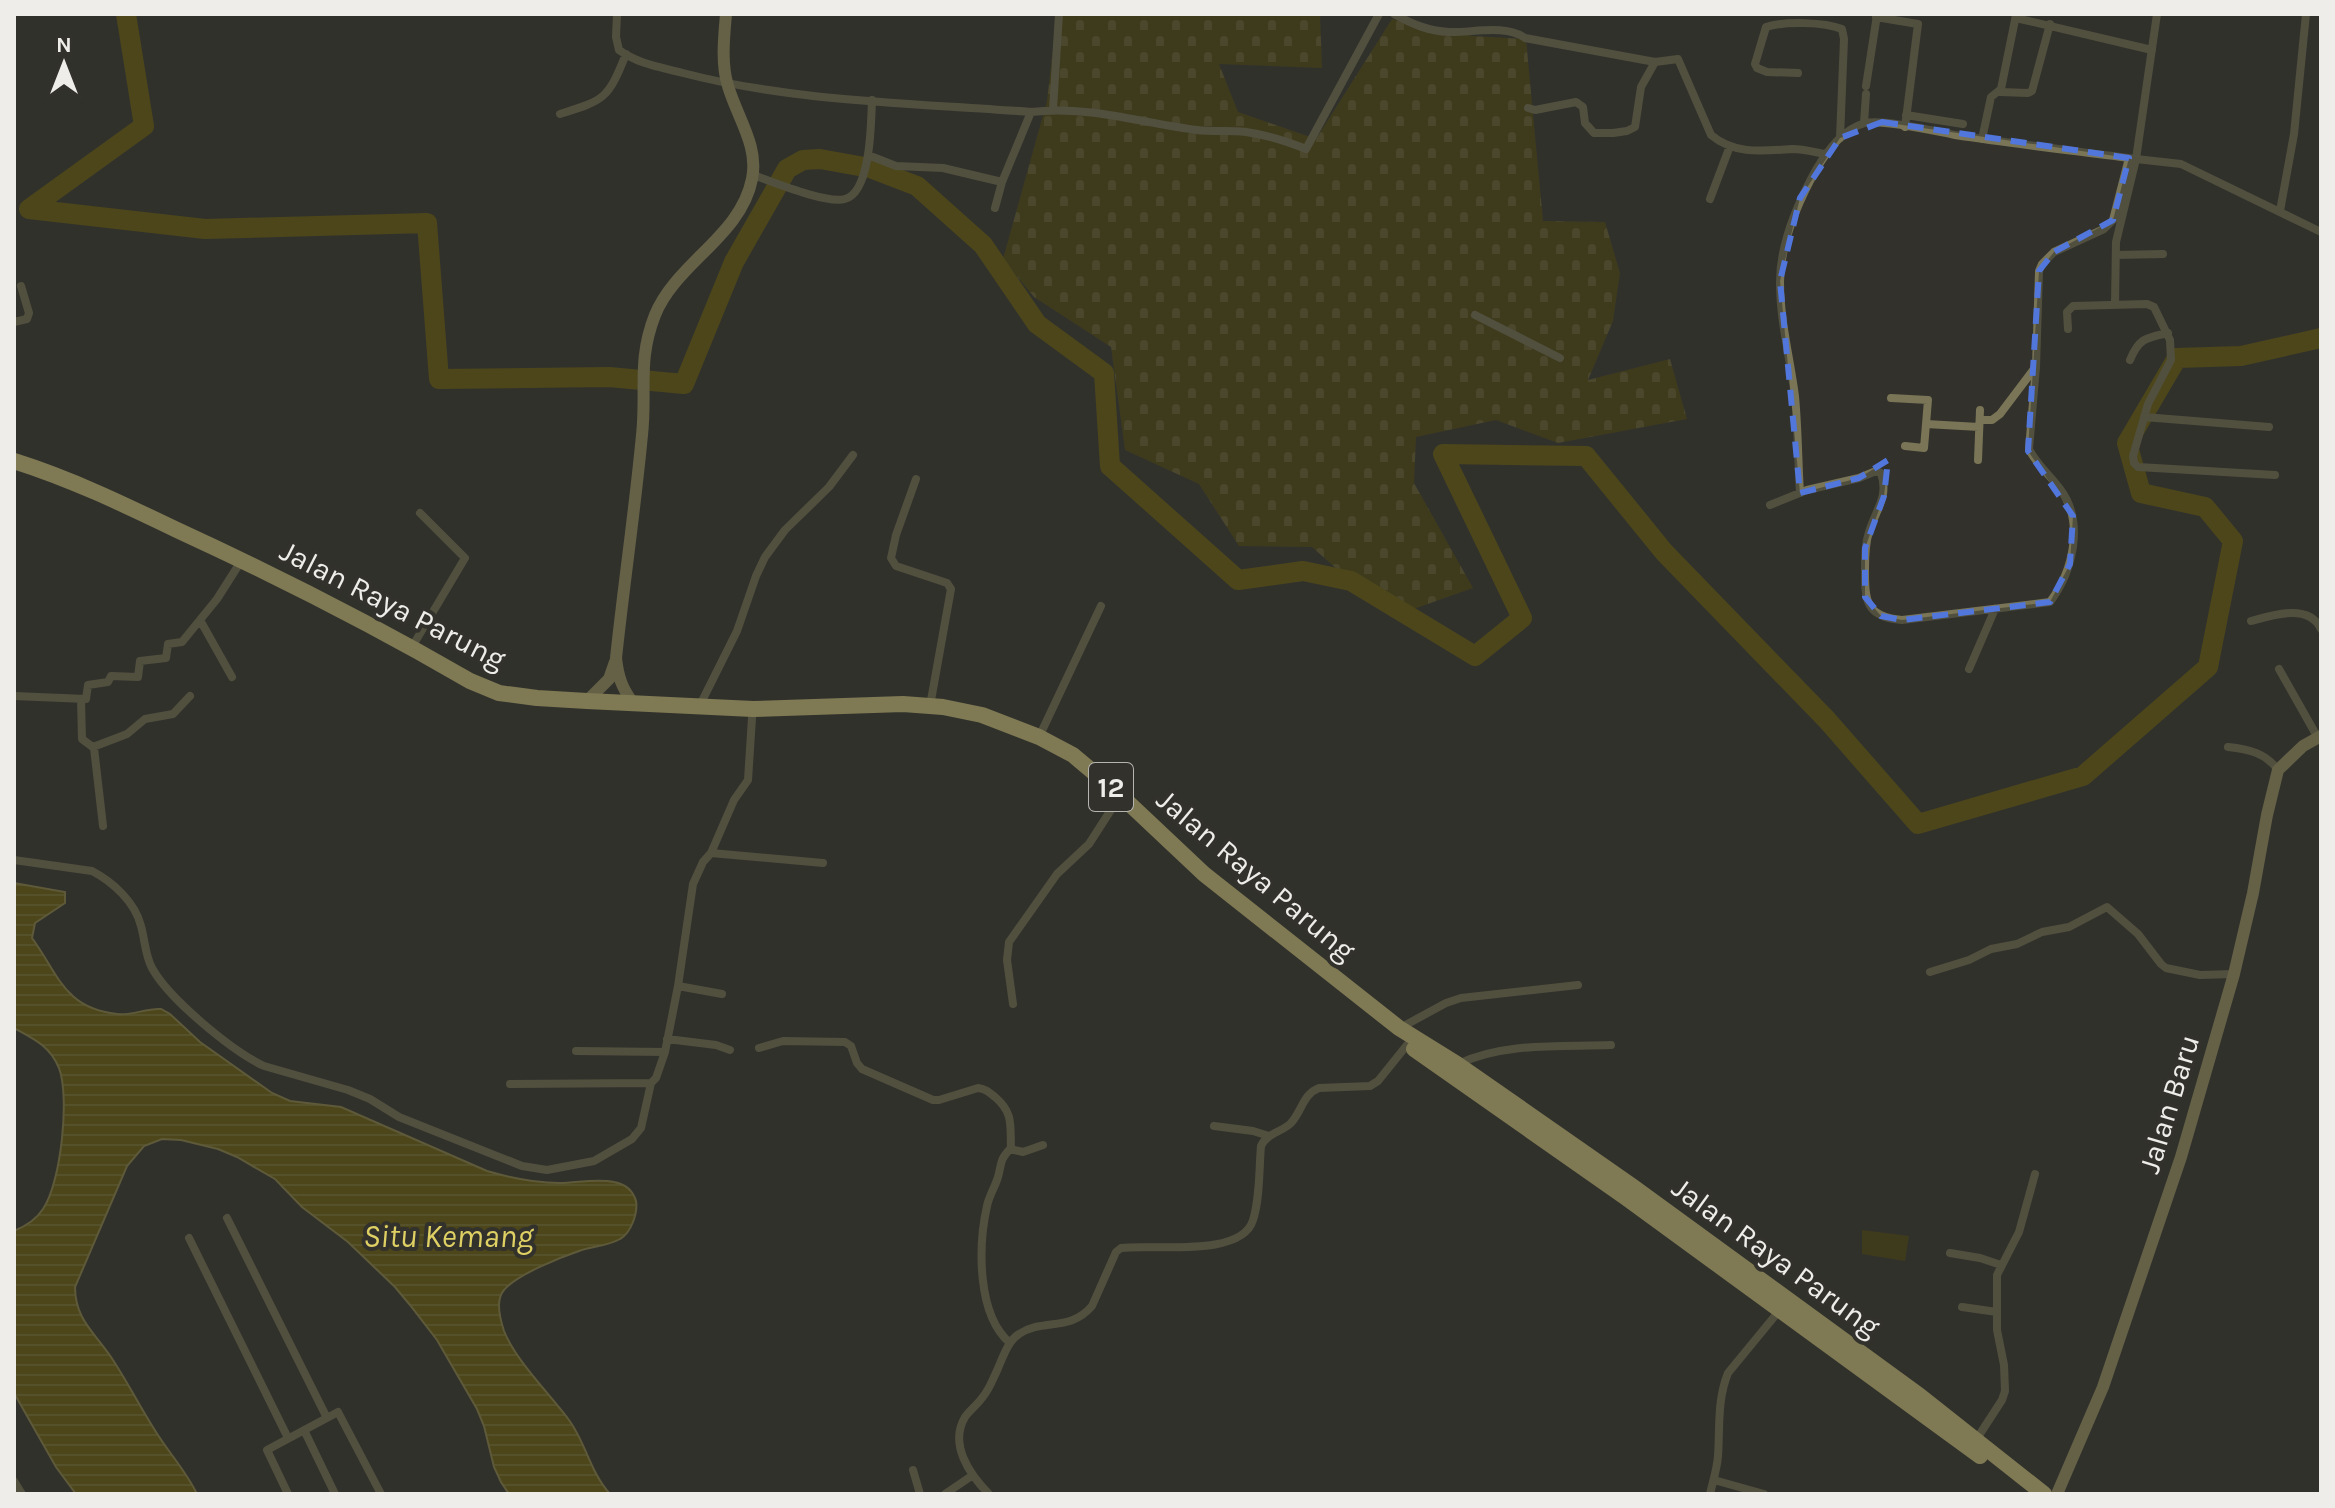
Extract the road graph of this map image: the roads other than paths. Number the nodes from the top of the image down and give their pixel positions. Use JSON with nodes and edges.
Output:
{"nodes":[{"id":1,"x":617,"y":14,"type":"edge"},
{"id":2,"x":726,"y":14,"type":"edge"},
{"id":3,"x":1059,"y":14,"type":"edge"},
{"id":4,"x":1379,"y":14,"type":"edge"},
{"id":5,"x":1394,"y":14,"type":"edge"},
{"id":6,"x":1836,"y":14,"type":"edge"},
{"id":7,"x":2157,"y":14,"type":"edge"},
{"id":8,"x":2306,"y":14,"type":"edge"},
{"id":9,"x":1877,"y":16,"type":"edge"},
{"id":10,"x":2016,"y":16,"type":"edge"},
{"id":11,"x":2050,"y":24,"type":"junction"},
{"id":12,"x":1833,"y":26,"type":"junction"},
{"id":13,"x":2152,"y":50,"type":"junction"},
{"id":14,"x":626,"y":54,"type":"junction"},
{"id":15,"x":1655,"y":62,"type":"junction"},
{"id":16,"x":1798,"y":73,"type":"dead end"},
{"id":17,"x":727,"y":85,"type":"junction"},
{"id":18,"x":2000,"y":92,"type":"junction"},
{"id":19,"x":872,"y":100,"type":"junction"},
{"id":20,"x":1528,"y":108,"type":"dead end"},
{"id":21,"x":1053,"y":109,"type":"junction"},
{"id":22,"x":1031,"y":112,"type":"junction"},
{"id":23,"x":560,"y":114,"type":"dead end"},
{"id":24,"x":1906,"y":115,"type":"junction"},
{"id":25,"x":1864,"y":123,"type":"junction"},
{"id":26,"x":1963,"y":124,"type":"dead end"},
{"id":27,"x":1905,"y":127,"type":"junction"},
{"id":28,"x":1840,"y":138,"type":"junction"},
{"id":29,"x":1982,"y":139,"type":"junction"},
{"id":30,"x":1730,"y":146,"type":"junction"},
{"id":31,"x":1825,"y":154,"type":"junction"},
{"id":32,"x":868,"y":156,"type":"junction"},
{"id":33,"x":2132,"y":158,"type":"junction"},
{"id":34,"x":753,"y":175,"type":"junction"},
{"id":35,"x":1002,"y":182,"type":"junction"},
{"id":36,"x":1710,"y":199,"type":"dead end"},
{"id":37,"x":995,"y":208,"type":"dead end"},
{"id":38,"x":2280,"y":211,"type":"junction"},
{"id":39,"x":2321,"y":232,"type":"edge"},
{"id":40,"x":2163,"y":254,"type":"dead end"},
{"id":41,"x":2116,"y":255,"type":"junction"},
{"id":42,"x":21,"y":286,"type":"dead end"},
{"id":43,"x":2115,"y":305,"type":"junction"},
{"id":44,"x":1475,"y":315,"type":"dead end"},
{"id":45,"x":14,"y":322,"type":"edge"},
{"id":46,"x":2068,"y":329,"type":"dead end"},
{"id":47,"x":2169,"y":336,"type":"junction"},
{"id":48,"x":1560,"y":358,"type":"dead end"},
{"id":49,"x":2130,"y":360,"type":"dead end"},
{"id":50,"x":2036,"y":367,"type":"junction"},
{"id":51,"x":1891,"y":398,"type":"dead end"},
{"id":52,"x":2144,"y":417,"type":"junction"},
{"id":53,"x":1980,"y":419,"type":"junction"},
{"id":54,"x":1926,"y":424,"type":"junction"},
{"id":55,"x":2269,"y":427,"type":"dead end"},
{"id":56,"x":1905,"y":446,"type":"dead end"},
{"id":57,"x":853,"y":455,"type":"dead end"},
{"id":58,"x":1978,"y":460,"type":"dead end"},
{"id":59,"x":14,"y":461,"type":"edge"},
{"id":60,"x":14,"y":470,"type":"edge"},
{"id":61,"x":2275,"y":475,"type":"dead end"},
{"id":62,"x":916,"y":479,"type":"dead end"},
{"id":63,"x":1800,"y":493,"type":"junction"},
{"id":64,"x":1770,"y":505,"type":"dead end"},
{"id":65,"x":420,"y":513,"type":"dead end"},
{"id":66,"x":238,"y":566,"type":"junction"},
{"id":67,"x":1101,"y":606,"type":"dead end"},
{"id":68,"x":1995,"y":609,"type":"junction"},
{"id":69,"x":200,"y":620,"type":"junction"},
{"id":70,"x":2251,"y":621,"type":"dead end"},
{"id":71,"x":2321,"y":629,"type":"edge"},
{"id":72,"x":412,"y":647,"type":"junction"},
{"id":73,"x":616,"y":658,"type":"junction"},
{"id":74,"x":1969,"y":669,"type":"dead end"},
{"id":75,"x":2279,"y":669,"type":"dead end"},
{"id":76,"x":232,"y":677,"type":"dead end"},
{"id":77,"x":14,"y":696,"type":"edge"},
{"id":78,"x":190,"y":696,"type":"dead end"},
{"id":79,"x":81,"y":699,"type":"junction"},
{"id":80,"x":587,"y":701,"type":"junction"},
{"id":81,"x":633,"y":703,"type":"junction"},
{"id":82,"x":930,"y":706,"type":"junction"},
{"id":83,"x":699,"y":707,"type":"junction"},
{"id":84,"x":752,"y":718,"type":"junction"},
{"id":85,"x":1039,"y":737,"type":"junction"},
{"id":86,"x":2319,"y":737,"type":"edge"},
{"id":87,"x":93,"y":747,"type":"junction"},
{"id":88,"x":2228,"y":747,"type":"dead end"},
{"id":89,"x":2278,"y":770,"type":"junction"},
{"id":90,"x":1116,"y":802,"type":"junction"},
{"id":91,"x":103,"y":826,"type":"dead end"},
{"id":92,"x":1172,"y":849,"type":"junction"},
{"id":93,"x":711,"y":853,"type":"junction"},
{"id":94,"x":14,"y":860,"type":"edge"},
{"id":95,"x":823,"y":863,"type":"dead end"},
{"id":96,"x":1930,"y":972,"type":"dead end"},
{"id":97,"x":2234,"y":974,"type":"junction"},
{"id":98,"x":1578,"y":985,"type":"dead end"},
{"id":99,"x":678,"y":986,"type":"junction"},
{"id":100,"x":722,"y":994,"type":"dead end"},
{"id":101,"x":1013,"y":1004,"type":"dead end"},
{"id":102,"x":1399,"y":1028,"type":"junction"},
{"id":103,"x":667,"y":1039,"type":"junction"},
{"id":104,"x":1407,"y":1045,"type":"junction"},
{"id":105,"x":1611,"y":1045,"type":"dead end"},
{"id":106,"x":759,"y":1048,"type":"dead end"},
{"id":107,"x":730,"y":1050,"type":"dead end"},
{"id":108,"x":576,"y":1051,"type":"dead end"},
{"id":109,"x":665,"y":1052,"type":"junction"},
{"id":110,"x":1457,"y":1064,"type":"junction"},
{"id":111,"x":651,"y":1083,"type":"junction"},
{"id":112,"x":510,"y":1084,"type":"dead end"},
{"id":113,"x":1214,"y":1126,"type":"dead end"},
{"id":114,"x":1269,"y":1136,"type":"junction"},
{"id":115,"x":1043,"y":1145,"type":"dead end"},
{"id":116,"x":1011,"y":1149,"type":"junction"},
{"id":117,"x":2035,"y":1174,"type":"dead end"},
{"id":118,"x":227,"y":1218,"type":"dead end"},
{"id":119,"x":189,"y":1238,"type":"dead end"},
{"id":120,"x":1950,"y":1253,"type":"dead end"},
{"id":121,"x":2001,"y":1265,"type":"junction"},
{"id":122,"x":1962,"y":1307,"type":"dead end"},
{"id":123,"x":1779,"y":1311,"type":"junction"},
{"id":124,"x":1997,"y":1312,"type":"junction"},
{"id":125,"x":1010,"y":1343,"type":"junction"},
{"id":126,"x":327,"y":1418,"type":"junction"},
{"id":127,"x":304,"y":1430,"type":"junction"},
{"id":128,"x":288,"y":1438,"type":"junction"},
{"id":129,"x":1976,"y":1440,"type":"junction"},
{"id":130,"x":913,"y":1470,"type":"dead end"},
{"id":131,"x":973,"y":1475,"type":"junction"},
{"id":132,"x":1714,"y":1480,"type":"junction"},
{"id":133,"x":14,"y":1481,"type":"edge"},
{"id":134,"x":22,"y":1494,"type":"edge"},
{"id":135,"x":288,"y":1494,"type":"edge"},
{"id":136,"x":335,"y":1494,"type":"edge"},
{"id":137,"x":381,"y":1494,"type":"edge"},
{"id":138,"x":920,"y":1494,"type":"edge"},
{"id":139,"x":945,"y":1494,"type":"edge"},
{"id":140,"x":989,"y":1494,"type":"edge"},
{"id":141,"x":1710,"y":1494,"type":"edge"},
{"id":142,"x":1764,"y":1494,"type":"edge"},
{"id":143,"x":2028,"y":1494,"type":"edge"},
{"id":144,"x":2044,"y":1494,"type":"edge"},
{"id":145,"x":2057,"y":1494,"type":"edge"}],
"edges":[{"from":1,"to":14,"type":"street"},
{"from":2,"to":17,"type":"main road"},
{"from":3,"to":21,"type":"street"},
{"from":4,"to":21,"type":"street"},
{"from":5,"to":15,"type":"street"},
{"from":6,"to":12,"type":"street"},
{"from":7,"to":13,"type":"street"},
{"from":8,"to":38,"type":"street"},
{"from":9,"to":24,"type":"street"},
{"from":9,"to":25,"type":"street"},
{"from":10,"to":11,"type":"street"},
{"from":10,"to":18,"type":"street"},
{"from":11,"to":13,"type":"street"},
{"from":11,"to":18,"type":"street"},
{"from":12,"to":16,"type":"street"},
{"from":12,"to":28,"type":"street"},
{"from":13,"to":33,"type":"street"},
{"from":14,"to":17,"type":"street"},
{"from":14,"to":23,"type":"street"},
{"from":15,"to":20,"type":"street"},
{"from":15,"to":30,"type":"street"},
{"from":17,"to":19,"type":"street"},
{"from":17,"to":34,"type":"main road"},
{"from":18,"to":29,"type":"street"},
{"from":19,"to":22,"type":"street"},
{"from":19,"to":32,"type":"street"},
{"from":21,"to":22,"type":"street"},
{"from":22,"to":35,"type":"street"},
{"from":24,"to":26,"type":"street"},
{"from":24,"to":27,"type":"street"},
{"from":25,"to":27,"type":"street"},
{"from":25,"to":28,"type":"street"},
{"from":27,"to":29,"type":"street"},
{"from":28,"to":31,"type":"street"},
{"from":29,"to":33,"type":"street"},
{"from":30,"to":31,"type":"street"},
{"from":30,"to":36,"type":"street"},
{"from":31,"to":63,"type":"street"},
{"from":32,"to":34,"type":"street"},
{"from":32,"to":35,"type":"street"},
{"from":33,"to":38,"type":"street"},
{"from":33,"to":41,"type":"street"},
{"from":33,"to":50,"type":"street"},
{"from":34,"to":73,"type":"main road"},
{"from":35,"to":37,"type":"street"},
{"from":38,"to":39,"type":"street"},
{"from":40,"to":41,"type":"street"},
{"from":41,"to":43,"type":"street"},
{"from":42,"to":45,"type":"street"},
{"from":43,"to":46,"type":"street"},
{"from":43,"to":47,"type":"street"},
{"from":44,"to":48,"type":"street"},
{"from":47,"to":49,"type":"street"},
{"from":47,"to":52,"type":"street"},
{"from":50,"to":53,"type":"street"},
{"from":50,"to":68,"type":"street"},
{"from":51,"to":54,"type":"street"},
{"from":52,"to":55,"type":"street"},
{"from":52,"to":61,"type":"street"},
{"from":53,"to":54,"type":"street"},
{"from":53,"to":58,"type":"street"},
{"from":54,"to":56,"type":"street"},
{"from":57,"to":83,"type":"street"},
{"from":59,"to":72,"type":"highway","name":"Jalan Raya Parung","number":"12"},
{"from":60,"to":66,"type":"highway","name":"Jalan Raya Parung","number":"12"},
{"from":62,"to":82,"type":"street"},
{"from":63,"to":64,"type":"street"},
{"from":63,"to":68,"type":"street"},
{"from":65,"to":72,"type":"street"},
{"from":66,"to":69,"type":"street"},
{"from":66,"to":84,"type":"highway","name":"Jalan Raya Parung","number":"12"},
{"from":67,"to":85,"type":"street"},
{"from":68,"to":74,"type":"street"},
{"from":69,"to":76,"type":"street"},
{"from":69,"to":79,"type":"street"},
{"from":70,"to":71,"type":"street"},
{"from":72,"to":80,"type":"highway","name":"Jalan Raya Parung","number":"12"},
{"from":73,"to":80,"type":"main road"},
{"from":73,"to":81,"type":"main road"},
{"from":75,"to":86,"type":"street"},
{"from":77,"to":79,"type":"street"},
{"from":78,"to":87,"type":"street"},
{"from":79,"to":87,"type":"street"},
{"from":80,"to":81,"type":"highway","name":"Jalan Raya Parung","number":"12"},
{"from":81,"to":83,"type":"highway","name":"Jalan Raya Parung","number":"12"},
{"from":82,"to":83,"type":"highway","name":"Jalan Raya Parung","number":"12"},
{"from":82,"to":85,"type":"highway","name":"Jalan Raya Parung","number":"12"},
{"from":84,"to":90,"type":"highway","name":"Jalan Raya Parung","number":"12"},
{"from":84,"to":93,"type":"street"},
{"from":85,"to":92,"type":"highway","name":"Jalan Raya Parung","number":"12"},
{"from":86,"to":89,"type":"main road"},
{"from":87,"to":91,"type":"street"},
{"from":88,"to":89,"type":"street"},
{"from":89,"to":97,"type":"main road","name":"Jalan Baru"},
{"from":90,"to":92,"type":"highway","name":"Jalan Raya Parung","number":"12"},
{"from":90,"to":101,"type":"street"},
{"from":92,"to":102,"type":"highway","name":"Jalan Raya Parung","number":"12"},
{"from":92,"to":104,"type":"highway","name":"Jalan Raya Parung","number":"12"},
{"from":93,"to":95,"type":"street"},
{"from":93,"to":99,"type":"street"},
{"from":94,"to":111,"type":"street"},
{"from":96,"to":97,"type":"street"},
{"from":97,"to":145,"type":"main road","name":"Jalan Baru"},
{"from":98,"to":102,"type":"street"},
{"from":99,"to":100,"type":"street"},
{"from":99,"to":103,"type":"street"},
{"from":102,"to":110,"type":"highway","name":"Jalan Raya Parung","number":"12"},
{"from":103,"to":107,"type":"street"},
{"from":103,"to":109,"type":"street"},
{"from":104,"to":114,"type":"street"},
{"from":104,"to":123,"type":"highway","name":"Jalan Raya Parung","number":"12"},
{"from":105,"to":110,"type":"street"},
{"from":106,"to":116,"type":"street"},
{"from":108,"to":109,"type":"street"},
{"from":109,"to":111,"type":"street"},
{"from":110,"to":129,"type":"highway","name":"Jalan Raya Parung","number":"12"},
{"from":111,"to":112,"type":"street"},
{"from":113,"to":114,"type":"street"},
{"from":114,"to":125,"type":"street"},
{"from":115,"to":116,"type":"street"},
{"from":116,"to":125,"type":"street"},
{"from":117,"to":121,"type":"street"},
{"from":118,"to":126,"type":"street"},
{"from":119,"to":128,"type":"street"},
{"from":120,"to":121,"type":"street"},
{"from":121,"to":124,"type":"street"},
{"from":122,"to":124,"type":"street"},
{"from":123,"to":132,"type":"street"},
{"from":123,"to":143,"type":"highway","name":"Jalan Raya Parung","number":"12"},
{"from":124,"to":129,"type":"street"},
{"from":125,"to":131,"type":"street"},
{"from":126,"to":127,"type":"street"},
{"from":126,"to":137,"type":"street"},
{"from":127,"to":128,"type":"street"},
{"from":127,"to":136,"type":"street"},
{"from":128,"to":135,"type":"street"},
{"from":129,"to":144,"type":"highway","name":"Jalan Raya Parung","number":"12"},
{"from":130,"to":138,"type":"street"},
{"from":131,"to":139,"type":"street"},
{"from":131,"to":140,"type":"street"},
{"from":132,"to":141,"type":"street"},
{"from":132,"to":142,"type":"street"},
{"from":133,"to":134,"type":"street"}]}
